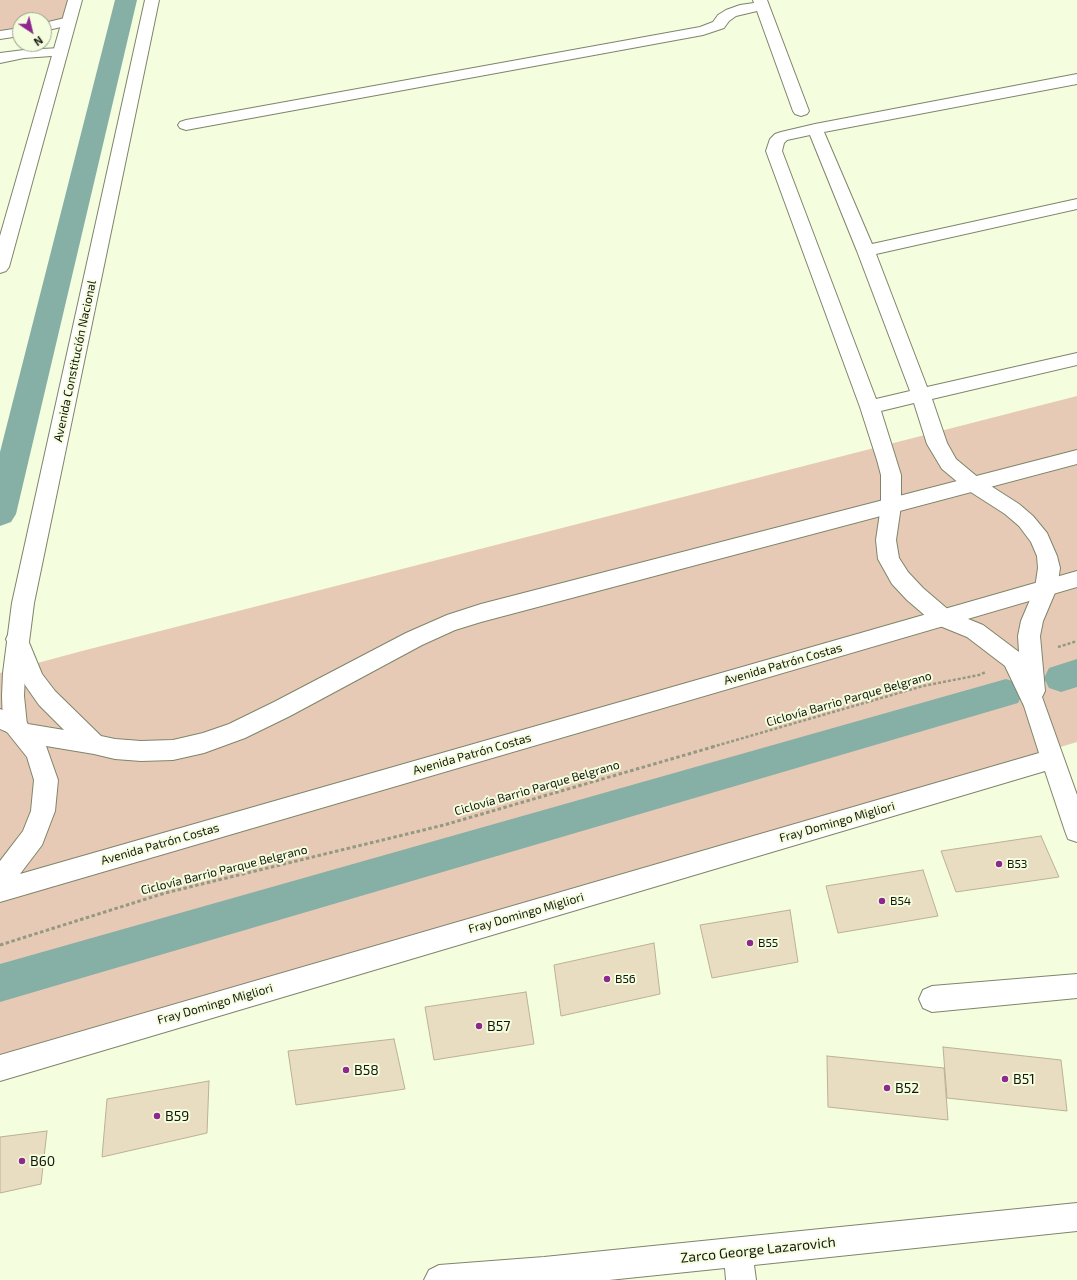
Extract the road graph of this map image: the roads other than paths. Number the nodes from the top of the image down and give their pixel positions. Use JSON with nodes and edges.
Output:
{"nodes":[{"id":1,"x":75,"y":0,"type":"edge"},
{"id":2,"x":152,"y":0,"type":"edge"},
{"id":3,"x":761,"y":3,"type":"edge"},
{"id":4,"x":69,"y":20,"type":"junction"},
{"id":5,"x":52,"y":25,"type":"edge"},
{"id":6,"x":12,"y":33,"type":"edge"},
{"id":7,"x":0,"y":35,"type":"edge"},
{"id":8,"x":60,"y":52,"type":"junction"},
{"id":9,"x":0,"y":58,"type":"edge"},
{"id":10,"x":1077,"y":79,"type":"edge"},
{"id":11,"x":801,"y":111,"type":"dead end"},
{"id":12,"x":186,"y":125,"type":"dead end"},
{"id":13,"x":815,"y":129,"type":"junction"},
{"id":14,"x":1077,"y":204,"type":"edge"},
{"id":15,"x":866,"y":251,"type":"junction"},
{"id":16,"x":0,"y":267,"type":"edge"},
{"id":17,"x":1077,"y":359,"type":"edge"},
{"id":18,"x":921,"y":396,"type":"junction"},
{"id":19,"x":870,"y":407,"type":"junction"},
{"id":20,"x":1077,"y":457,"type":"edge"},
{"id":21,"x":973,"y":484,"type":"junction"},
{"id":22,"x":891,"y":506,"type":"junction"},
{"id":23,"x":1077,"y":579,"type":"edge"},
{"id":24,"x":1046,"y":588,"type":"junction"},
{"id":25,"x":943,"y":618,"type":"junction"},
{"id":26,"x":17,"y":639,"type":"junction"},
{"id":27,"x":1021,"y":658,"type":"junction"},
{"id":28,"x":12,"y":726,"type":"edge"},
{"id":29,"x":94,"y":744,"type":"junction"},
{"id":30,"x":1052,"y":759,"type":"junction"},
{"id":31,"x":1077,"y":831,"type":"edge"},
{"id":32,"x":0,"y":876,"type":"edge"},
{"id":33,"x":0,"y":891,"type":"edge"},
{"id":34,"x":1077,"y":986,"type":"edge"},
{"id":35,"x":932,"y":999,"type":"dead end"},
{"id":36,"x":0,"y":1068,"type":"edge"},
{"id":37,"x":1077,"y":1217,"type":"edge"},
{"id":38,"x":739,"y":1266,"type":"edge"},
{"id":39,"x":544,"y":1276,"type":"edge"},
{"id":40,"x":439,"y":1280,"type":"edge"}],
"edges":[{"from":1,"to":4,"type":"main road"},
{"from":2,"to":26,"type":"main road","name":"Avenida Constitución Nacional"},
{"from":3,"to":11,"type":"main road"},
{"from":3,"to":12,"type":"main road"},
{"from":4,"to":5,"type":"main road"},
{"from":4,"to":8,"type":"main road"},
{"from":6,"to":7,"type":"main road"},
{"from":8,"to":9,"type":"main road"},
{"from":8,"to":16,"type":"main road"},
{"from":10,"to":13,"type":"main road"},
{"from":13,"to":15,"type":"main road"},
{"from":13,"to":19,"type":"main road"},
{"from":14,"to":15,"type":"main road"},
{"from":15,"to":18,"type":"main road"},
{"from":17,"to":18,"type":"main road"},
{"from":18,"to":19,"type":"main road"},
{"from":18,"to":21,"type":"main road"},
{"from":19,"to":22,"type":"main road"},
{"from":20,"to":21,"type":"main road"},
{"from":21,"to":22,"type":"main road"},
{"from":21,"to":24,"type":"main road"},
{"from":22,"to":25,"type":"main road"},
{"from":22,"to":29,"type":"main road"},
{"from":23,"to":24,"type":"main road","name":"Avenida Patrón Costas"},
{"from":24,"to":25,"type":"main road","name":"Avenida Patrón Costas"},
{"from":24,"to":27,"type":"main road"},
{"from":25,"to":27,"type":"main road"},
{"from":25,"to":33,"type":"main road","name":"Avenida Patrón Costas"},
{"from":26,"to":28,"type":"main road","name":"Avenida Constitución Nacional"},
{"from":26,"to":29,"type":"main road"},
{"from":27,"to":30,"type":"main road"},
{"from":28,"to":29,"type":"main road"},
{"from":28,"to":32,"type":"main road"},
{"from":30,"to":31,"type":"main road"},
{"from":30,"to":36,"type":"main road","name":"Fray Domingo Migliori"},
{"from":34,"to":35,"type":"main road"},
{"from":37,"to":38,"type":"main road","name":"Zarco George Lazarovich"},
{"from":38,"to":39,"type":"main road","name":"Zarco George Lazarovich"},
{"from":39,"to":40,"type":"main road","name":"Zarco George Lazarovich"}]}
